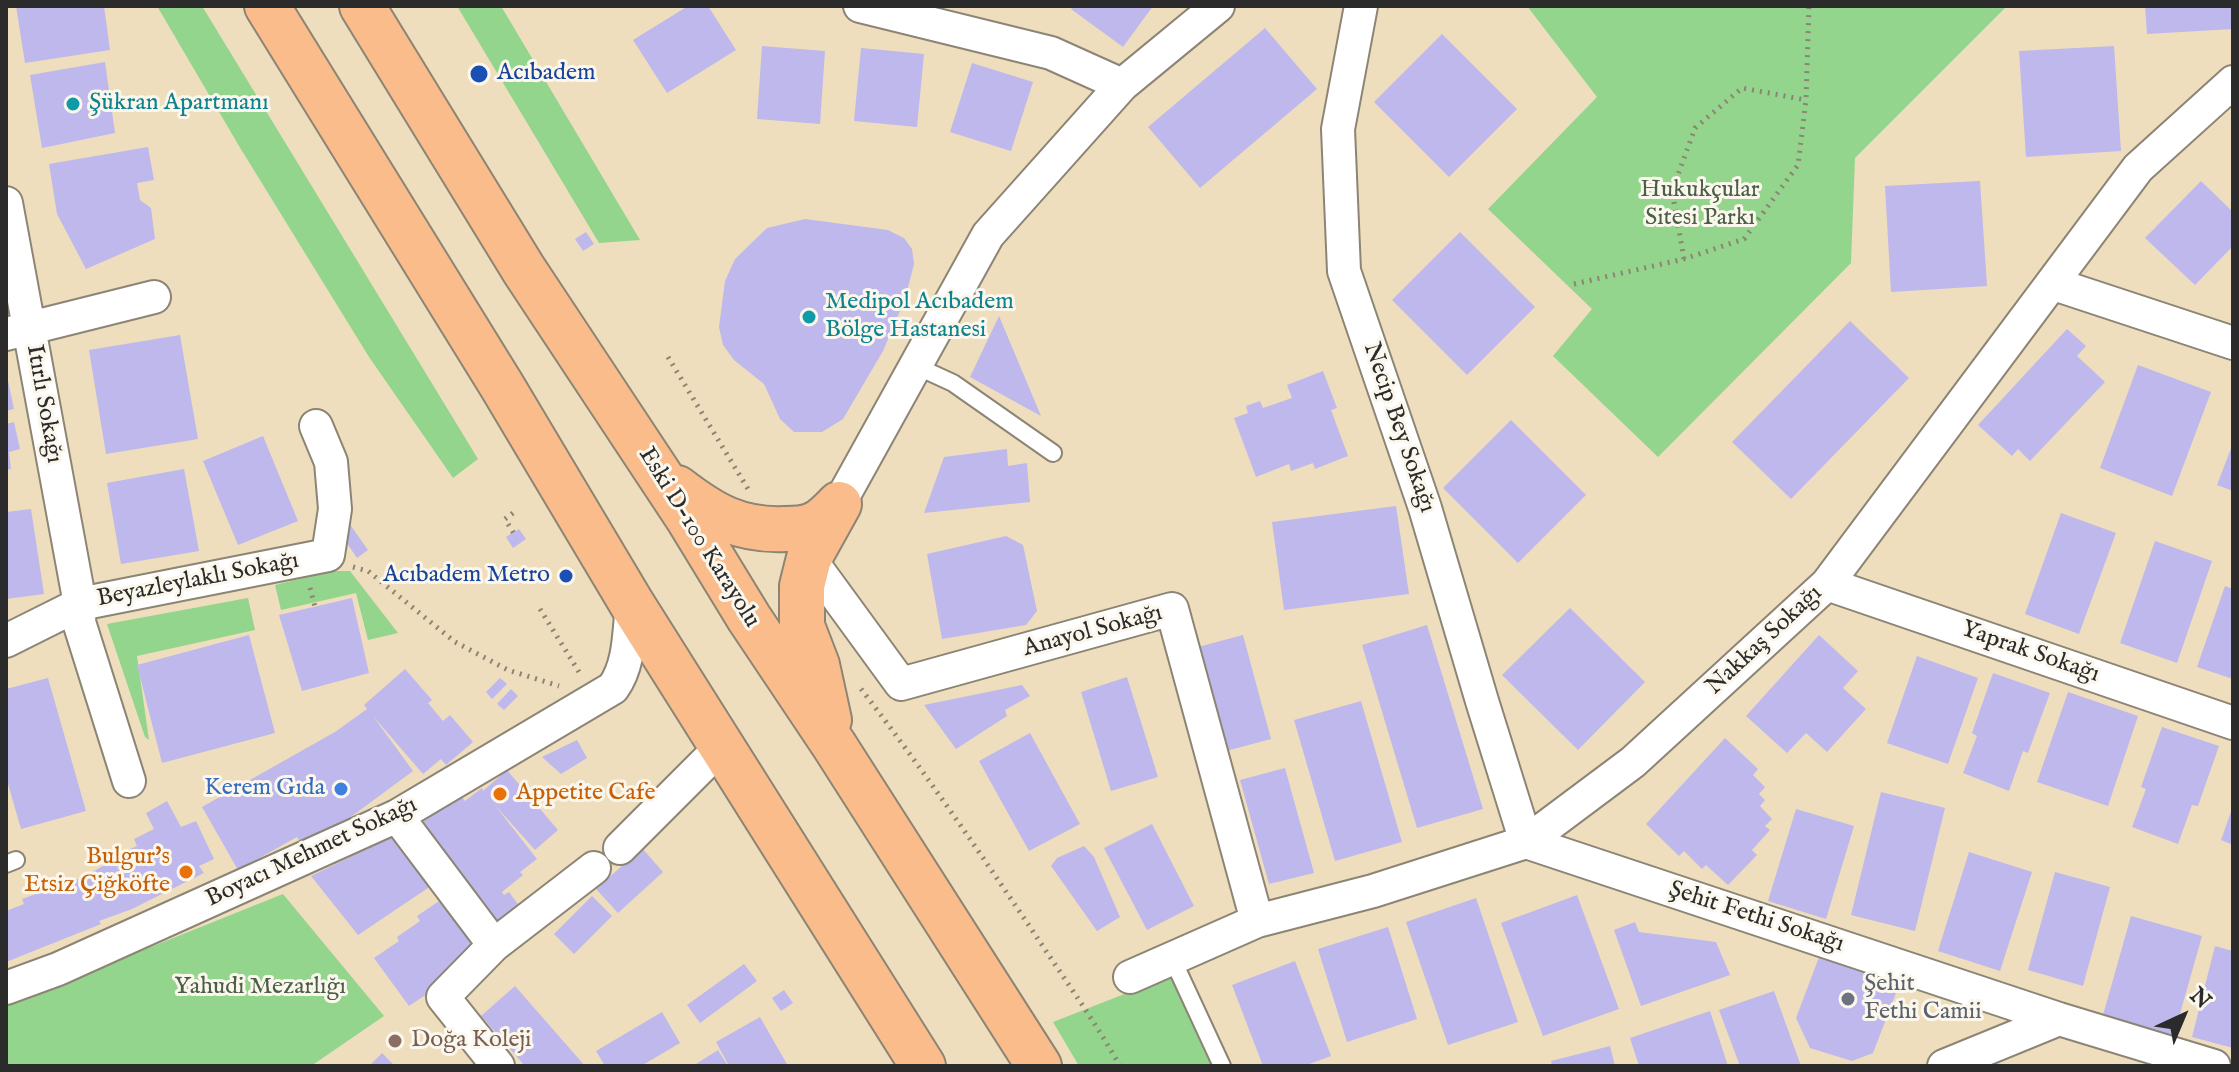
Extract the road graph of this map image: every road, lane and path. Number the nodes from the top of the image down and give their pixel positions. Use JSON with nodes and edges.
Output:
{"nodes":[{"id":1,"x":267,"y":6,"type":"edge"},
{"id":2,"x":362,"y":6,"type":"edge"},
{"id":3,"x":860,"y":6,"type":"edge"},
{"id":4,"x":1218,"y":6,"type":"edge"},
{"id":5,"x":1361,"y":6,"type":"edge"},
{"id":6,"x":1809,"y":6,"type":"edge"},
{"id":7,"x":2233,"y":82,"type":"edge"},
{"id":8,"x":1122,"y":85,"type":"junction"},
{"id":9,"x":1806,"y":100,"type":"junction"},
{"id":10,"x":6,"y":203,"type":"edge"},
{"id":11,"x":1684,"y":259,"type":"junction"},
{"id":12,"x":1574,"y":284,"type":"dead end"},
{"id":13,"x":2054,"y":284,"type":"junction"},
{"id":14,"x":154,"y":297,"type":"dead end"},
{"id":15,"x":18,"y":332,"type":"edge"},
{"id":16,"x":2233,"y":343,"type":"edge"},
{"id":17,"x":668,"y":357,"type":"dead end"},
{"id":18,"x":916,"y":366,"type":"junction"},
{"id":19,"x":316,"y":426,"type":"dead end"},
{"id":20,"x":1053,"y":453,"type":"dead end"},
{"id":21,"x":660,"y":476,"type":"junction"},
{"id":22,"x":752,"y":495,"type":"dead end"},
{"id":23,"x":839,"y":504,"type":"junction"},
{"id":24,"x":513,"y":513,"type":"dead end"},
{"id":25,"x":516,"y":537,"type":"dead end"},
{"id":26,"x":809,"y":558,"type":"junction"},
{"id":27,"x":350,"y":566,"type":"dead end"},
{"id":28,"x":1827,"y":584,"type":"junction"},
{"id":29,"x":80,"y":604,"type":"junction"},
{"id":30,"x":632,"y":604,"type":"junction"},
{"id":31,"x":540,"y":609,"type":"dead end"},
{"id":32,"x":6,"y":641,"type":"edge"},
{"id":33,"x":584,"y":680,"type":"dead end"},
{"id":34,"x":860,"y":687,"type":"dead end"},
{"id":35,"x":565,"y":688,"type":"dead end"},
{"id":36,"x":2233,"y":723,"type":"edge"},
{"id":37,"x":834,"y":745,"type":"junction"},
{"id":38,"x":721,"y":747,"type":"junction"},
{"id":39,"x":129,"y":781,"type":"dead end"},
{"id":40,"x":397,"y":816,"type":"junction"},
{"id":41,"x":1526,"y":842,"type":"junction"},
{"id":42,"x":620,"y":848,"type":"dead end"},
{"id":43,"x":594,"y":868,"type":"dead end"},
{"id":44,"x":1257,"y":921,"type":"junction"},
{"id":45,"x":494,"y":945,"type":"junction"},
{"id":46,"x":1172,"y":958,"type":"junction"},
{"id":47,"x":1130,"y":977,"type":"dead end"},
{"id":48,"x":6,"y":988,"type":"edge"},
{"id":49,"x":878,"y":993,"type":"junction"},
{"id":50,"x":2059,"y":1019,"type":"junction"},
{"id":51,"x":498,"y":1066,"type":"edge"},
{"id":52,"x":914,"y":1066,"type":"edge"},
{"id":53,"x":923,"y":1066,"type":"edge"},
{"id":54,"x":1039,"y":1066,"type":"edge"},
{"id":55,"x":1120,"y":1066,"type":"edge"},
{"id":56,"x":1222,"y":1066,"type":"edge"},
{"id":57,"x":1944,"y":1066,"type":"edge"},
{"id":58,"x":2214,"y":1066,"type":"edge"}],
"edges":[{"from":1,"to":30,"type":"highway"},
{"from":2,"to":21,"type":"highway","name":"Eski D-100 Karayolu"},
{"from":3,"to":8,"type":"street"},
{"from":4,"to":8,"type":"street"},
{"from":5,"to":41,"type":"street","name":"Necip Bey Sokağı"},
{"from":6,"to":9,"type":"path"},
{"from":7,"to":13,"type":"street","name":"Nakkaş Sokağı"},
{"from":8,"to":18,"type":"street"},
{"from":9,"to":11,"type":"path"},
{"from":9,"to":11,"type":"path"},
{"from":10,"to":15,"type":"street","name":"Itırlı Sokağı"},
{"from":11,"to":12,"type":"path"},
{"from":13,"to":16,"type":"street"},
{"from":13,"to":28,"type":"street","name":"Nakkaş Sokağı"},
{"from":14,"to":15,"type":"street"},
{"from":15,"to":29,"type":"street","name":"Itırlı Sokağı"},
{"from":17,"to":22,"type":"path"},
{"from":18,"to":20,"type":"lane"},
{"from":18,"to":23,"type":"street"},
{"from":19,"to":29,"type":"street","name":"Beyazleylaklı Sokağı"},
{"from":21,"to":23,"type":"highway"},
{"from":21,"to":37,"type":"highway","name":"Eski D-100 Karayolu"},
{"from":23,"to":26,"type":"highway"},
{"from":24,"to":25,"type":"path"},
{"from":26,"to":37,"type":"highway"},
{"from":26,"to":44,"type":"street","name":"Anayol Sokağı"},
{"from":27,"to":35,"type":"path"},
{"from":28,"to":36,"type":"street","name":"Yaprak Sokağı"},
{"from":28,"to":41,"type":"street","name":"Nakkaş Sokağı"},
{"from":29,"to":32,"type":"street"},
{"from":29,"to":39,"type":"street","name":"Itırlı Sokağı"},
{"from":30,"to":38,"type":"highway"},
{"from":30,"to":40,"type":"street","name":"Boyacı Mehmet Sokağı"},
{"from":31,"to":33,"type":"path"},
{"from":34,"to":55,"type":"path"},
{"from":37,"to":54,"type":"highway","name":"Eski D-100 Karayolu"},
{"from":38,"to":42,"type":"street"},
{"from":38,"to":49,"type":"highway"},
{"from":40,"to":45,"type":"street"},
{"from":40,"to":48,"type":"street","name":"Boyacı Mehmet Sokağı"},
{"from":41,"to":44,"type":"street","name":"Nakkaş Sokağı"},
{"from":41,"to":50,"type":"street","name":"Şehit Fethi Sokağı"},
{"from":43,"to":45,"type":"street"},
{"from":44,"to":46,"type":"street","name":"Nakkaş Sokağı"},
{"from":45,"to":51,"type":"street"},
{"from":46,"to":47,"type":"street","name":"Nakkaş Sokağı"},
{"from":46,"to":56,"type":"lane"},
{"from":49,"to":52,"type":"highway"},
{"from":49,"to":53,"type":"highway"},
{"from":50,"to":57,"type":"street"},
{"from":50,"to":58,"type":"street","name":"Şehit Fethi Sokağı"}]}
